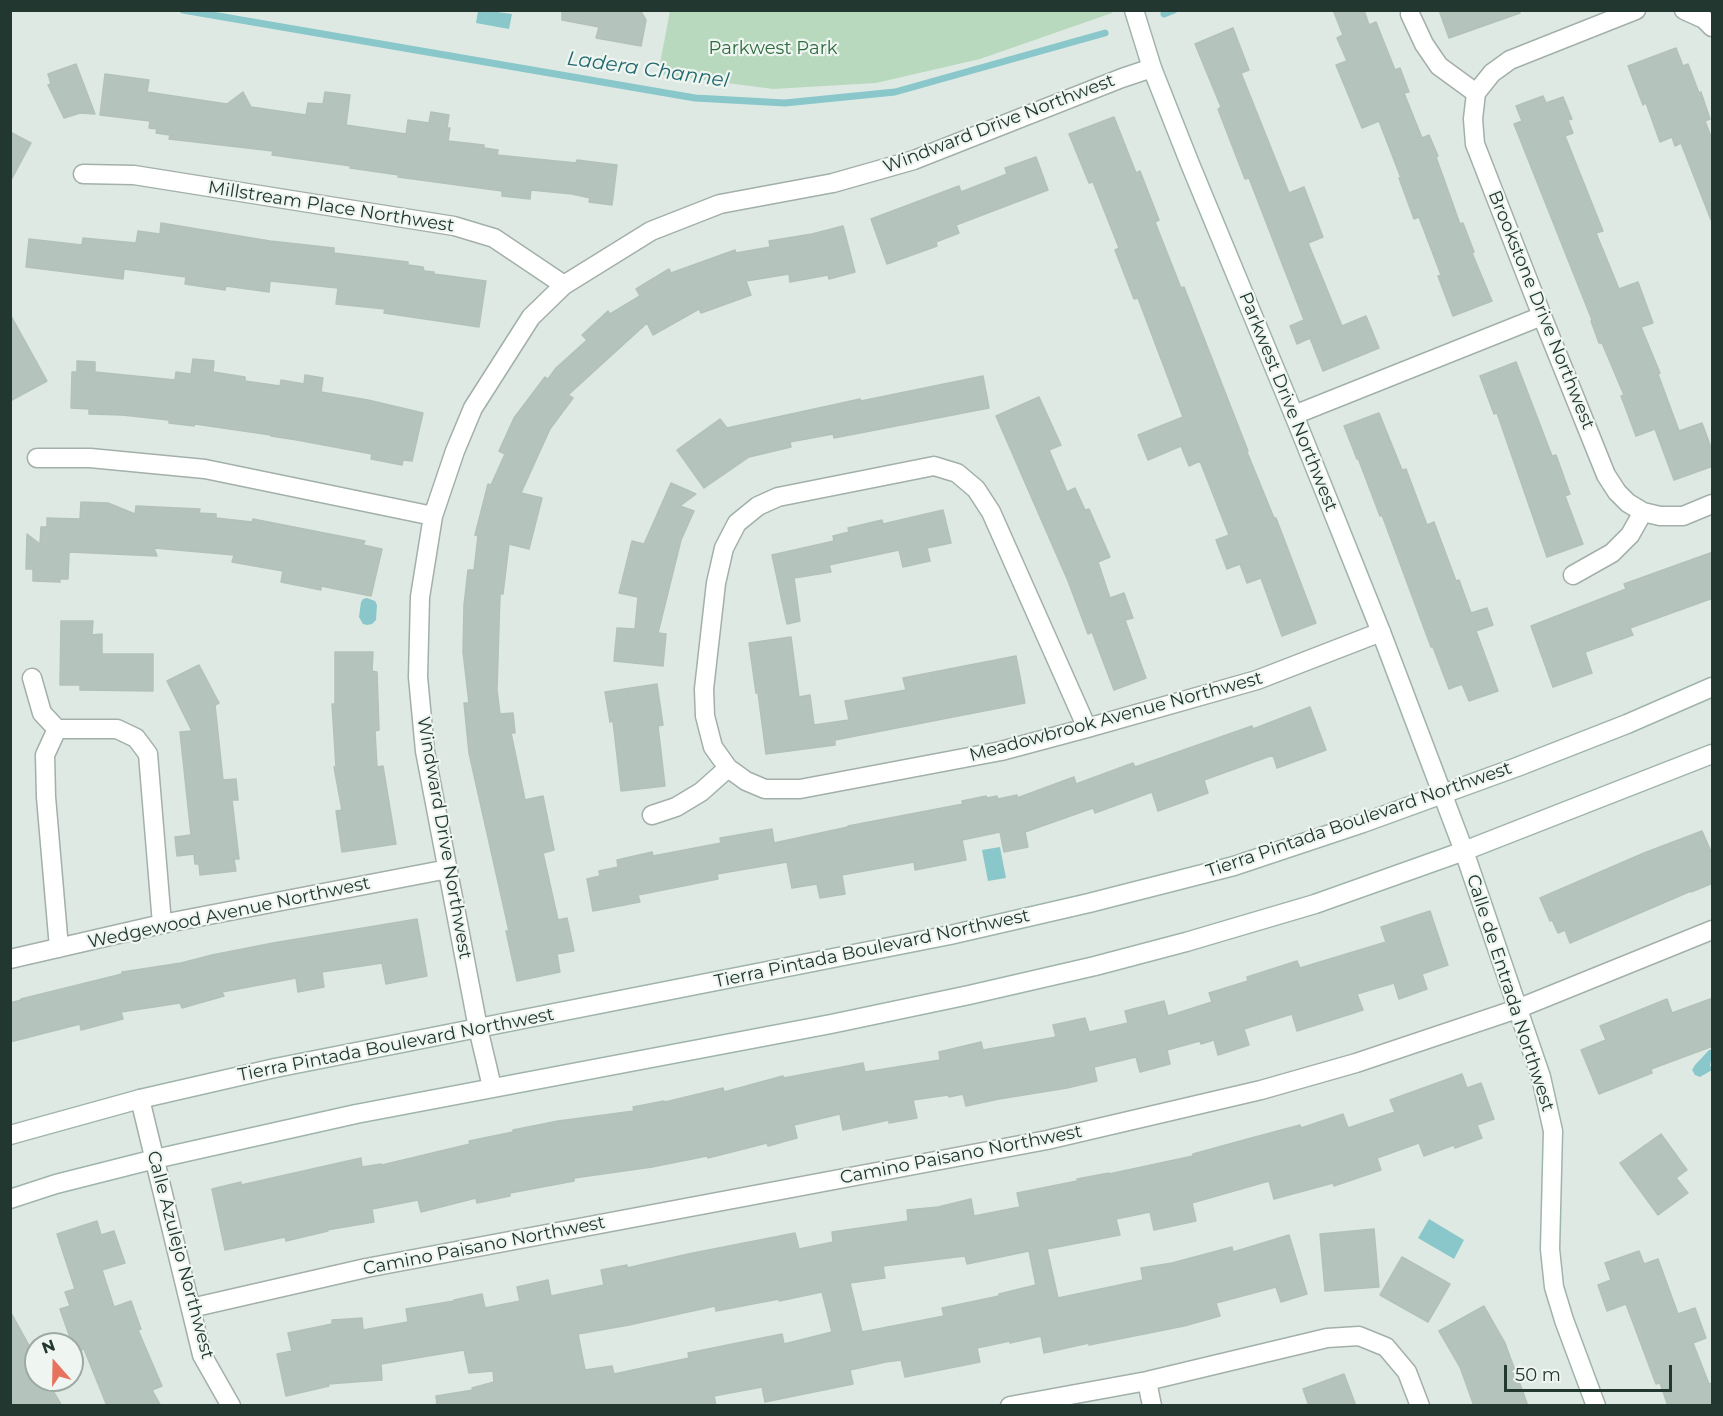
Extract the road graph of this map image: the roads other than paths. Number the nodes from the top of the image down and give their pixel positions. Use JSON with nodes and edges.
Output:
{"nodes":[{"id":1,"x":1134,"y":10,"type":"edge"},
{"id":2,"x":1636,"y":10,"type":"edge"},
{"id":3,"x":1684,"y":10,"type":"edge"},
{"id":4,"x":1410,"y":14,"type":"dead end"},
{"id":5,"x":1708,"y":19,"type":"edge"},
{"id":6,"x":1152,"y":68,"type":"junction"},
{"id":7,"x":1476,"y":93,"type":"junction"},
{"id":8,"x":83,"y":174,"type":"dead end"},
{"id":9,"x":564,"y":285,"type":"junction"},
{"id":10,"x":1542,"y":316,"type":"junction"},
{"id":11,"x":1294,"y":415,"type":"junction"},
{"id":12,"x":37,"y":458,"type":"dead end"},
{"id":13,"x":1713,"y":504,"type":"edge"},
{"id":14,"x":1643,"y":512,"type":"junction"},
{"id":15,"x":433,"y":516,"type":"junction"},
{"id":16,"x":1573,"y":575,"type":"dead end"},
{"id":17,"x":1380,"y":632,"type":"junction"},
{"id":18,"x":32,"y":678,"type":"dead end"},
{"id":19,"x":1713,"y":687,"type":"edge"},
{"id":20,"x":1087,"y":728,"type":"junction"},
{"id":21,"x":57,"y":729,"type":"junction"},
{"id":22,"x":1713,"y":754,"type":"edge"},
{"id":23,"x":728,"y":768,"type":"junction"},
{"id":24,"x":1442,"y":794,"type":"junction"},
{"id":25,"x":652,"y":815,"type":"dead end"},
{"id":26,"x":1464,"y":851,"type":"junction"},
{"id":27,"x":448,"y":869,"type":"junction"},
{"id":28,"x":162,"y":924,"type":"junction"},
{"id":29,"x":1713,"y":930,"type":"edge"},
{"id":30,"x":59,"y":948,"type":"junction"},
{"id":31,"x":10,"y":959,"type":"edge"},
{"id":32,"x":1516,"y":1009,"type":"junction"},
{"id":33,"x":478,"y":1028,"type":"junction"},
{"id":34,"x":492,"y":1087,"type":"junction"},
{"id":35,"x":140,"y":1099,"type":"junction"},
{"id":36,"x":10,"y":1135,"type":"edge"},
{"id":37,"x":155,"y":1159,"type":"junction"},
{"id":38,"x":10,"y":1198,"type":"edge"},
{"id":39,"x":191,"y":1308,"type":"junction"},
{"id":40,"x":1148,"y":1381,"type":"junction"},
{"id":41,"x":231,"y":1406,"type":"edge"},
{"id":42,"x":1010,"y":1406,"type":"edge"},
{"id":43,"x":1152,"y":1406,"type":"edge"},
{"id":44,"x":1420,"y":1406,"type":"edge"},
{"id":45,"x":1596,"y":1406,"type":"edge"}],
"edges":[{"from":1,"to":6,"type":"street","name":"Parkwest Drive Northwest"},
{"from":2,"to":7,"type":"street"},
{"from":3,"to":5,"type":"street"},
{"from":4,"to":7,"type":"street"},
{"from":6,"to":9,"type":"street","name":"Windward Drive Northwest"},
{"from":6,"to":11,"type":"street","name":"Parkwest Drive Northwest"},
{"from":7,"to":10,"type":"street","name":"Brookstone Drive Northwest"},
{"from":8,"to":9,"type":"street","name":"Millstream Place Northwest"},
{"from":9,"to":15,"type":"street","name":"Windward Drive Northwest"},
{"from":10,"to":11,"type":"street"},
{"from":10,"to":14,"type":"street","name":"Brookstone Drive Northwest"},
{"from":11,"to":17,"type":"street","name":"Parkwest Drive Northwest"},
{"from":12,"to":15,"type":"street"},
{"from":13,"to":14,"type":"street"},
{"from":14,"to":16,"type":"street"},
{"from":15,"to":27,"type":"street","name":"Windward Drive Northwest"},
{"from":17,"to":20,"type":"street","name":"Meadowbrook Avenue Northwest"},
{"from":17,"to":24,"type":"street","name":"Parkwest Drive Northwest"},
{"from":18,"to":21,"type":"street"},
{"from":19,"to":24,"type":"street","name":"Tierra Pintada Boulevard Northwest"},
{"from":20,"to":23,"type":"street","name":"Meadowbrook Avenue Northwest"},
{"from":20,"to":23,"type":"street"},
{"from":21,"to":28,"type":"street"},
{"from":21,"to":30,"type":"street"},
{"from":22,"to":26,"type":"street"},
{"from":23,"to":25,"type":"street"},
{"from":24,"to":26,"type":"street","name":"Calle de Entrada Northwest"},
{"from":24,"to":33,"type":"street","name":"Tierra Pintada Boulevard Northwest"},
{"from":26,"to":32,"type":"street","name":"Calle de Entrada Northwest"},
{"from":26,"to":34,"type":"street"},
{"from":27,"to":28,"type":"street","name":"Wedgewood Avenue Northwest"},
{"from":27,"to":33,"type":"street","name":"Windward Drive Northwest"},
{"from":28,"to":30,"type":"street","name":"Wedgewood Avenue Northwest"},
{"from":29,"to":32,"type":"street","name":"Camino Paisano Northwest"},
{"from":30,"to":31,"type":"street","name":"Wedgewood Avenue Northwest"},
{"from":32,"to":39,"type":"street","name":"Camino Paisano Northwest"},
{"from":32,"to":45,"type":"street","name":"Calle de Entrada Northwest"},
{"from":33,"to":34,"type":"street","name":"Windward Drive Northwest"},
{"from":33,"to":35,"type":"street","name":"Tierra Pintada Boulevard Northwest"},
{"from":34,"to":37,"type":"street"},
{"from":35,"to":36,"type":"street","name":"Tierra Pintada Boulevard Northwest"},
{"from":35,"to":37,"type":"street","name":"Calle Azulejo Northwest"},
{"from":37,"to":38,"type":"street"},
{"from":37,"to":39,"type":"street","name":"Calle Azulejo Northwest"},
{"from":39,"to":41,"type":"street","name":"Calle Azulejo Northwest"},
{"from":40,"to":42,"type":"street"},
{"from":40,"to":43,"type":"street"},
{"from":40,"to":44,"type":"street"}]}
